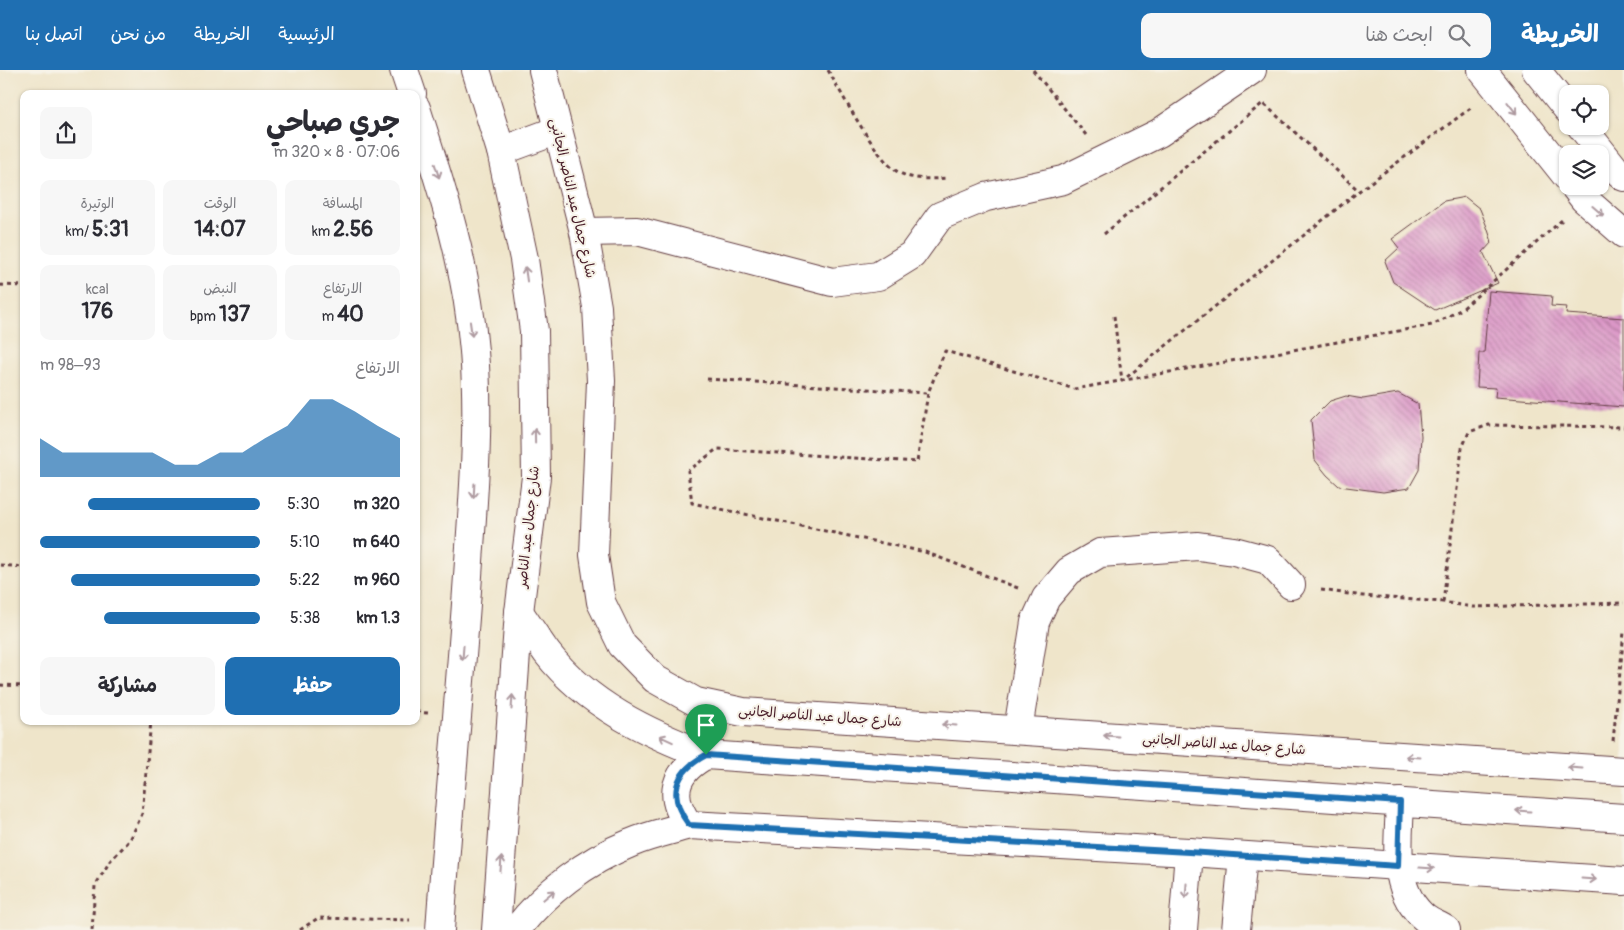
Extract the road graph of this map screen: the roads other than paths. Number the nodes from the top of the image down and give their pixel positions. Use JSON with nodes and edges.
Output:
{"nodes":[{"id":1,"x":404,"y":70,"type":"edge"},
{"id":2,"x":476,"y":70,"type":"edge"},
{"id":3,"x":543,"y":70,"type":"edge"},
{"id":4,"x":1252,"y":70,"type":"edge"},
{"id":5,"x":1536,"y":70,"type":"edge"},
{"id":6,"x":1489,"y":79,"type":"edge"},
{"id":7,"x":411,"y":90,"type":"edge"},
{"id":8,"x":1559,"y":99,"type":"edge"},
{"id":9,"x":420,"y":120,"type":"edge"},
{"id":10,"x":558,"y":130,"type":"junction"},
{"id":11,"x":1588,"y":135,"type":"edge"},
{"id":12,"x":501,"y":151,"type":"junction"},
{"id":13,"x":1559,"y":167,"type":"edge"},
{"id":14,"x":1624,"y":177,"type":"edge"},
{"id":15,"x":1581,"y":195,"type":"edge"},
{"id":16,"x":584,"y":232,"type":"junction"},
{"id":17,"x":1624,"y":234,"type":"edge"},
{"id":18,"x":1291,"y":585,"type":"road end"},
{"id":19,"x":519,"y":612,"type":"junction"},
{"id":20,"x":1018,"y":730,"type":"junction"},
{"id":21,"x":706,"y":755,"type":"junction"},
{"id":22,"x":1617,"y":770,"type":"edge"},
{"id":23,"x":1400,"y":802,"type":"junction"},
{"id":24,"x":1624,"y":818,"type":"edge"},
{"id":25,"x":689,"y":825,"type":"junction"},
{"id":26,"x":1189,"y":852,"type":"junction"},
{"id":27,"x":1243,"y":856,"type":"junction"},
{"id":28,"x":1398,"y":866,"type":"junction"},
{"id":29,"x":1624,"y":882,"type":"edge"},
{"id":30,"x":440,"y":926,"type":"edge"},
{"id":31,"x":496,"y":930,"type":"edge"},
{"id":32,"x":516,"y":930,"type":"edge"},
{"id":33,"x":1184,"y":930,"type":"edge"},
{"id":34,"x":1236,"y":930,"type":"edge"},
{"id":35,"x":1446,"y":930,"type":"edge"}],
"edges":[{"from":1,"to":7,"type":"street"},
{"from":2,"to":12,"type":"street","name":"شارع جمال عبد الناصر"},
{"from":3,"to":10,"type":"street","name":"شارع جمال عبد الناصر الجانبى"},
{"from":4,"to":16,"type":"street"},
{"from":5,"to":8,"type":"street"},
{"from":6,"to":13,"type":"street","one_way":true},
{"from":9,"to":30,"type":"street","one_way":true},
{"from":10,"to":12,"type":"street"},
{"from":10,"to":16,"type":"street","name":"شارع جمال عبد الناصر الجانبى"},
{"from":11,"to":14,"type":"street"},
{"from":19,"to":12,"type":"street","name":"شارع جمال عبد الناصر","one_way":true},
{"from":15,"to":17,"type":"street","one_way":true},
{"from":20,"to":16,"type":"street","name":"شارع جمال عبد الناصر الجانبى","one_way":true},
{"from":18,"to":20,"type":"street"},
{"from":21,"to":19,"type":"street","one_way":true},
{"from":31,"to":19,"type":"street","name":"شارع جمال عبد الناصر","one_way":true},
{"from":22,"to":20,"type":"street","name":"شارع جمال عبد الناصر الجانبى","one_way":true},
{"from":21,"to":23,"type":"street"},
{"from":21,"to":25,"type":"street"},
{"from":24,"to":23,"type":"street","one_way":true},
{"from":23,"to":28,"type":"street"},
{"from":25,"to":26,"type":"street"},
{"from":32,"to":25,"type":"street","one_way":true},
{"from":26,"to":27,"type":"street"},
{"from":26,"to":33,"type":"street","one_way":true},
{"from":27,"to":28,"type":"street"},
{"from":27,"to":34,"type":"street"},
{"from":28,"to":29,"type":"street","one_way":true},
{"from":28,"to":35,"type":"street"}]}
